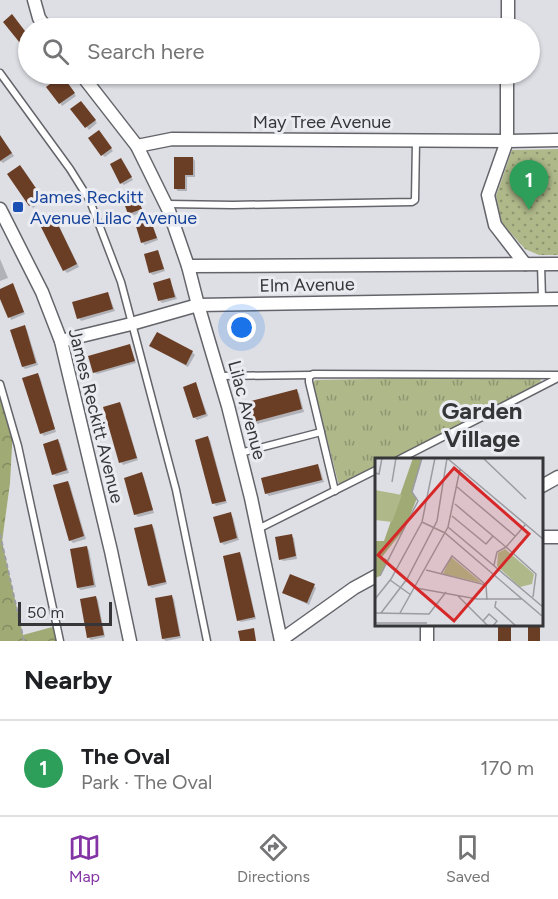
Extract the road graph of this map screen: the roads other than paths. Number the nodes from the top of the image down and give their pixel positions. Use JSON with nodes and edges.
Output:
{"nodes":[{"id":1,"x":34,"y":0,"type":"edge"},
{"id":2,"x":508,"y":0,"type":"edge"},
{"id":3,"x":39,"y":18,"type":"edge"},
{"id":4,"x":508,"y":18,"type":"edge"},
{"id":5,"x":0,"y":73,"type":"edge"},
{"id":6,"x":89,"y":84,"type":"edge"},
{"id":7,"x":507,"y":84,"type":"edge"},
{"id":8,"x":558,"y":140,"type":"edge"},
{"id":9,"x":416,"y":141,"type":"junction"},
{"id":10,"x":507,"y":141,"type":"junction"},
{"id":11,"x":137,"y":146,"type":"junction"},
{"id":12,"x":166,"y":204,"type":"junction"},
{"id":13,"x":0,"y":209,"type":"edge"},
{"id":14,"x":525,"y":264,"type":"junction"},
{"id":15,"x":541,"y":264,"type":"junction"},
{"id":16,"x":558,"y":264,"type":"edge"},
{"id":17,"x":188,"y":266,"type":"junction"},
{"id":18,"x":542,"y":299,"type":"junction"},
{"id":19,"x":558,"y":299,"type":"edge"},
{"id":20,"x":198,"y":304,"type":"junction"},
{"id":21,"x":131,"y":324,"type":"junction"},
{"id":22,"x":61,"y":341,"type":"junction"},
{"id":23,"x":311,"y":375,"type":"junction"},
{"id":24,"x":219,"y":376,"type":"junction"},
{"id":25,"x":558,"y":376,"type":"edge"},
{"id":26,"x":0,"y":384,"type":"edge"},
{"id":27,"x":321,"y":432,"type":"junction"},
{"id":28,"x":240,"y":453,"type":"junction"},
{"id":29,"x":400,"y":458,"type":"edge"},
{"id":30,"x":375,"y":471,"type":"edge"},
{"id":31,"x":558,"y":477,"type":"edge"},
{"id":32,"x":543,"y":485,"type":"edge"},
{"id":33,"x":335,"y":491,"type":"junction"},
{"id":34,"x":258,"y":529,"type":"junction"},
{"id":35,"x":375,"y":577,"type":"edge"},
{"id":36,"x":60,"y":641,"type":"edge"},
{"id":37,"x":130,"y":641,"type":"edge"},
{"id":38,"x":207,"y":641,"type":"edge"},
{"id":39,"x":281,"y":641,"type":"edge"}],
"edges":[{"from":1,"to":3,"type":"street"},
{"from":2,"to":4,"type":"street"},
{"from":5,"to":21,"type":"lane"},
{"from":6,"to":11,"type":"street","name":"Lilac Avenue"},
{"from":7,"to":10,"type":"street"},
{"from":8,"to":10,"type":"street","name":"May Tree Avenue"},
{"from":9,"to":10,"type":"street","name":"May Tree Avenue"},
{"from":9,"to":11,"type":"street","name":"May Tree Avenue"},
{"from":9,"to":12,"type":"lane"},
{"from":10,"to":14,"type":"street"},
{"from":11,"to":12,"type":"street","name":"Lilac Avenue"},
{"from":12,"to":17,"type":"street","name":"Lilac Avenue"},
{"from":13,"to":22,"type":"street","name":"James Reckitt Avenue"},
{"from":14,"to":15,"type":"street","name":"Elm Avenue"},
{"from":14,"to":17,"type":"street","name":"Elm Avenue"},
{"from":15,"to":16,"type":"street","name":"Elm Avenue"},
{"from":15,"to":18,"type":"lane"},
{"from":17,"to":20,"type":"street","name":"Lilac Avenue"},
{"from":18,"to":19,"type":"street","name":"Elm Avenue"},
{"from":18,"to":20,"type":"street","name":"Elm Avenue"},
{"from":20,"to":21,"type":"street","name":"Elm Avenue"},
{"from":20,"to":24,"type":"street","name":"Lilac Avenue"},
{"from":21,"to":22,"type":"street","name":"Elm Avenue"},
{"from":21,"to":38,"type":"lane"},
{"from":22,"to":37,"type":"street","name":"James Reckitt Avenue"},
{"from":23,"to":24,"type":"lane"},
{"from":23,"to":25,"type":"lane"},
{"from":23,"to":27,"type":"lane"},
{"from":24,"to":28,"type":"street","name":"Lilac Avenue"},
{"from":25,"to":29,"type":"lane"},
{"from":26,"to":36,"type":"lane"},
{"from":27,"to":28,"type":"lane"},
{"from":27,"to":33,"type":"lane"},
{"from":28,"to":34,"type":"street","name":"Lilac Avenue"},
{"from":30,"to":33,"type":"lane"},
{"from":31,"to":32,"type":"street"},
{"from":33,"to":34,"type":"lane"},
{"from":34,"to":39,"type":"street","name":"Lilac Avenue"},
{"from":35,"to":39,"type":"street"}]}
